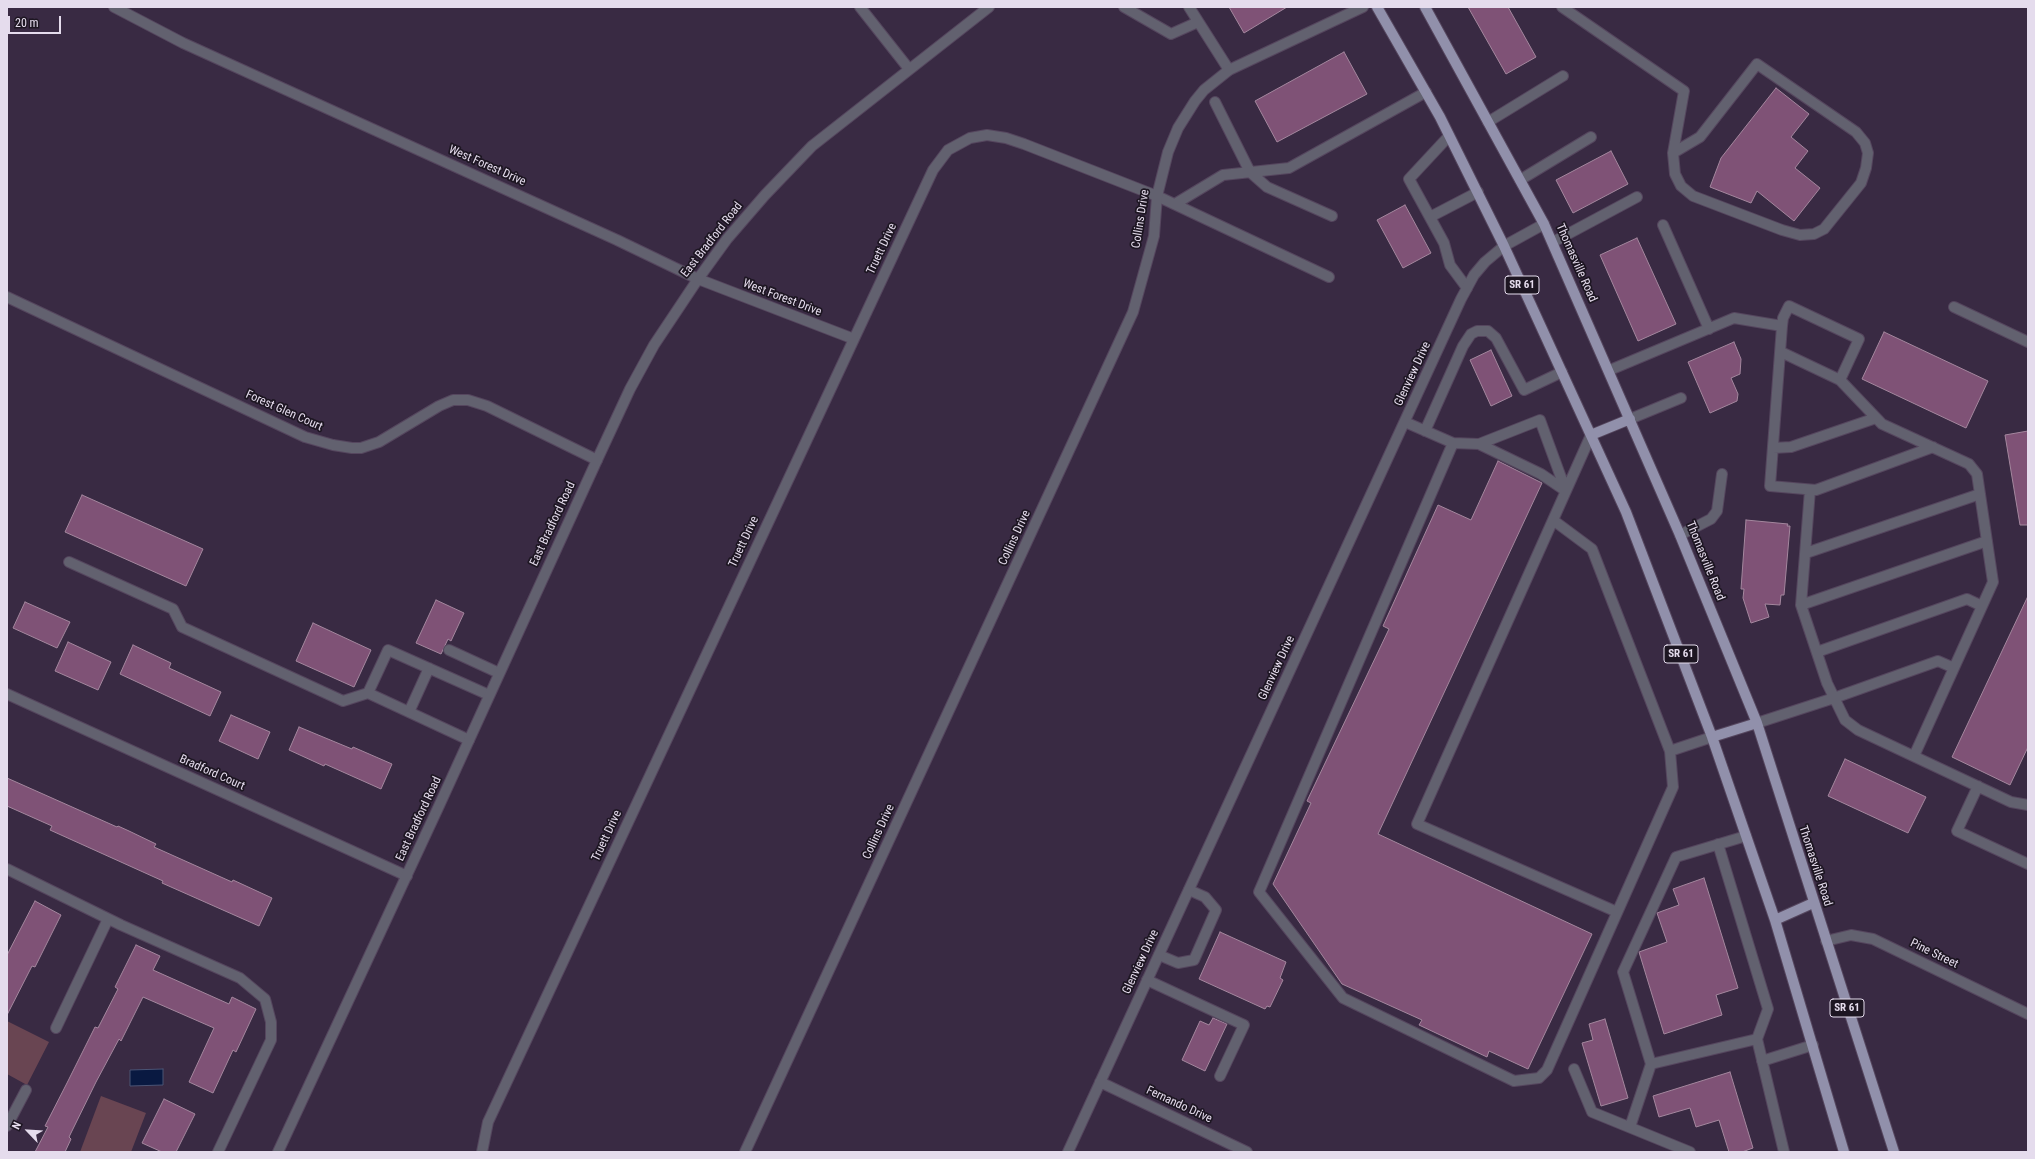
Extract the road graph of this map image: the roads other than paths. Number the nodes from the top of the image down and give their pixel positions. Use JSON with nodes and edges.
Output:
{"nodes":[{"id":1,"x":114,"y":7,"type":"edge"},
{"id":2,"x":860,"y":7,"type":"edge"},
{"id":3,"x":989,"y":7,"type":"edge"},
{"id":4,"x":1124,"y":7,"type":"edge"},
{"id":5,"x":1189,"y":7,"type":"edge"},
{"id":6,"x":1363,"y":7,"type":"edge"},
{"id":7,"x":1377,"y":7,"type":"edge"},
{"id":8,"x":1425,"y":7,"type":"edge"},
{"id":9,"x":1562,"y":7,"type":"edge"},
{"id":10,"x":1198,"y":22,"type":"junction"},
{"id":11,"x":909,"y":69,"type":"junction"},
{"id":12,"x":1229,"y":70,"type":"junction"},
{"id":13,"x":1563,"y":76,"type":"dead end"},
{"id":14,"x":1426,"y":92,"type":"junction"},
{"id":15,"x":1215,"y":102,"type":"dead end"},
{"id":16,"x":1488,"y":122,"type":"junction"},
{"id":17,"x":1449,"y":136,"type":"junction"},
{"id":18,"x":1591,"y":137,"type":"dead end"},
{"id":19,"x":1673,"y":153,"type":"junction"},
{"id":20,"x":1250,"y":172,"type":"junction"},
{"id":21,"x":1520,"y":180,"type":"junction"},
{"id":22,"x":1478,"y":192,"type":"junction"},
{"id":23,"x":1157,"y":196,"type":"junction"},
{"id":24,"x":1637,"y":197,"type":"dead end"},
{"id":25,"x":1175,"y":204,"type":"junction"},
{"id":26,"x":1332,"y":216,"type":"dead end"},
{"id":27,"x":1430,"y":217,"type":"junction"},
{"id":28,"x":1544,"y":224,"type":"junction"},
{"id":29,"x":1663,"y":225,"type":"dead end"},
{"id":30,"x":1553,"y":242,"type":"junction"},
{"id":31,"x":1504,"y":246,"type":"junction"},
{"id":32,"x":1329,"y":277,"type":"dead end"},
{"id":33,"x":698,"y":279,"type":"junction"},
{"id":34,"x":1467,"y":288,"type":"junction"},
{"id":35,"x":7,"y":298,"type":"edge"},
{"id":36,"x":1954,"y":307,"type":"dead end"},
{"id":37,"x":1782,"y":326,"type":"junction"},
{"id":38,"x":1709,"y":329,"type":"junction"},
{"id":39,"x":854,"y":339,"type":"junction"},
{"id":40,"x":2028,"y":342,"type":"edge"},
{"id":41,"x":1780,"y":352,"type":"junction"},
{"id":42,"x":1610,"y":370,"type":"junction"},
{"id":43,"x":1562,"y":372,"type":"junction"},
{"id":44,"x":1840,"y":380,"type":"junction"},
{"id":45,"x":1681,"y":398,"type":"dead end"},
{"id":46,"x":1630,"y":418,"type":"junction"},
{"id":47,"x":1876,"y":418,"type":"junction"},
{"id":48,"x":1405,"y":422,"type":"junction"},
{"id":49,"x":1425,"y":431,"type":"junction"},
{"id":50,"x":1591,"y":435,"type":"junction"},
{"id":51,"x":1453,"y":443,"type":"junction"},
{"id":52,"x":1479,"y":444,"type":"junction"},
{"id":53,"x":1933,"y":447,"type":"junction"},
{"id":54,"x":1773,"y":448,"type":"junction"},
{"id":55,"x":597,"y":460,"type":"junction"},
{"id":56,"x":1722,"y":474,"type":"dead end"},
{"id":57,"x":1566,"y":490,"type":"junction"},
{"id":58,"x":1810,"y":490,"type":"junction"},
{"id":59,"x":1980,"y":494,"type":"junction"},
{"id":60,"x":1553,"y":520,"type":"junction"},
{"id":61,"x":1680,"y":535,"type":"junction"},
{"id":62,"x":1987,"y":541,"type":"junction"},
{"id":63,"x":1806,"y":553,"type":"junction"},
{"id":64,"x":69,"y":562,"type":"dead end"},
{"id":65,"x":1802,"y":605,"type":"junction"},
{"id":66,"x":1982,"y":606,"type":"junction"},
{"id":67,"x":449,"y":650,"type":"dead end"},
{"id":68,"x":1817,"y":652,"type":"junction"},
{"id":69,"x":429,"y":668,"type":"junction"},
{"id":70,"x":1954,"y":668,"type":"junction"},
{"id":71,"x":499,"y":673,"type":"junction"},
{"id":72,"x":368,"y":693,"type":"junction"},
{"id":73,"x":7,"y":694,"type":"edge"},
{"id":74,"x":489,"y":695,"type":"junction"},
{"id":75,"x":1834,"y":698,"type":"junction"},
{"id":76,"x":409,"y":712,"type":"junction"},
{"id":77,"x":1757,"y":723,"type":"junction"},
{"id":78,"x":1712,"y":737,"type":"junction"},
{"id":79,"x":469,"y":740,"type":"junction"},
{"id":80,"x":1670,"y":751,"type":"junction"},
{"id":81,"x":1914,"y":756,"type":"junction"},
{"id":82,"x":1978,"y":786,"type":"junction"},
{"id":83,"x":2028,"y":805,"type":"edge"},
{"id":84,"x":1746,"y":836,"type":"junction"},
{"id":85,"x":1718,"y":844,"type":"junction"},
{"id":86,"x":2028,"y":864,"type":"edge"},
{"id":87,"x":7,"y":869,"type":"edge"},
{"id":88,"x":407,"y":876,"type":"junction"},
{"id":89,"x":1189,"y":890,"type":"junction"},
{"id":90,"x":1813,"y":903,"type":"junction"},
{"id":91,"x":1617,"y":912,"type":"junction"},
{"id":92,"x":108,"y":919,"type":"junction"},
{"id":93,"x":1774,"y":920,"type":"junction"},
{"id":94,"x":1826,"y":941,"type":"junction"},
{"id":95,"x":1159,"y":955,"type":"junction"},
{"id":96,"x":1147,"y":980,"type":"junction"},
{"id":97,"x":2028,"y":1014,"type":"edge"},
{"id":98,"x":56,"y":1028,"type":"dead end"},
{"id":99,"x":1757,"y":1039,"type":"junction"},
{"id":100,"x":1813,"y":1045,"type":"junction"},
{"id":101,"x":1762,"y":1061,"type":"junction"},
{"id":102,"x":1651,"y":1064,"type":"junction"},
{"id":103,"x":1574,"y":1069,"type":"dead end"},
{"id":104,"x":1220,"y":1076,"type":"dead end"},
{"id":105,"x":1100,"y":1082,"type":"junction"},
{"id":106,"x":26,"y":1090,"type":"dead end"},
{"id":107,"x":7,"y":1126,"type":"edge"},
{"id":108,"x":1630,"y":1127,"type":"junction"},
{"id":109,"x":218,"y":1152,"type":"edge"},
{"id":110,"x":278,"y":1152,"type":"edge"},
{"id":111,"x":482,"y":1152,"type":"edge"},
{"id":112,"x":745,"y":1152,"type":"edge"},
{"id":113,"x":1068,"y":1152,"type":"edge"},
{"id":114,"x":1247,"y":1152,"type":"edge"},
{"id":115,"x":1690,"y":1152,"type":"edge"},
{"id":116,"x":1784,"y":1152,"type":"edge"},
{"id":117,"x":1844,"y":1152,"type":"edge"},
{"id":118,"x":1894,"y":1152,"type":"edge"}],
"edges":[{"from":1,"to":33,"type":"street","name":"West Forest Drive"},
{"from":2,"to":11,"type":"street"},
{"from":3,"to":11,"type":"street","name":"East Bradford Road"},
{"from":4,"to":10,"type":"street"},
{"from":5,"to":10,"type":"street"},
{"from":6,"to":12,"type":"street","name":"Collins Drive"},
{"from":7,"to":14,"type":"main road","number":"SR 61"},
{"from":8,"to":16,"type":"main road","name":"Thomasville Road","number":"SR 61"},
{"from":9,"to":19,"type":"street"},
{"from":10,"to":12,"type":"street"},
{"from":11,"to":33,"type":"street","name":"East Bradford Road"},
{"from":12,"to":23,"type":"street","name":"Collins Drive"},
{"from":13,"to":16,"type":"street"},
{"from":14,"to":17,"type":"main road","number":"SR 61"},
{"from":14,"to":20,"type":"street"},
{"from":15,"to":20,"type":"street"},
{"from":16,"to":21,"type":"main road","name":"Thomasville Road","number":"SR 61"},
{"from":17,"to":22,"type":"main road","number":"SR 61"},
{"from":17,"to":27,"type":"street"},
{"from":18,"to":21,"type":"street"},
{"from":19,"to":19,"type":"street"},
{"from":20,"to":25,"type":"street"},
{"from":20,"to":26,"type":"street"},
{"from":21,"to":28,"type":"main road","name":"Thomasville Road","number":"SR 61"},
{"from":22,"to":27,"type":"street"},
{"from":22,"to":31,"type":"main road","number":"SR 61"},
{"from":23,"to":25,"type":"street","name":"Truett Drive"},
{"from":23,"to":39,"type":"street","name":"Truett Drive"},
{"from":23,"to":112,"type":"street","name":"Collins Drive"},
{"from":24,"to":30,"type":"street"},
{"from":25,"to":32,"type":"street","name":"Truett Drive"},
{"from":27,"to":34,"type":"street"},
{"from":28,"to":30,"type":"main road","name":"Thomasville Road","number":"SR 61"},
{"from":28,"to":31,"type":"street","name":"Glenview Drive"},
{"from":29,"to":38,"type":"street"},
{"from":30,"to":42,"type":"main road","name":"Thomasville Road","number":"SR 61"},
{"from":31,"to":34,"type":"street","name":"Glenview Drive"},
{"from":31,"to":43,"type":"main road","number":"SR 61"},
{"from":33,"to":39,"type":"street","name":"West Forest Drive"},
{"from":33,"to":55,"type":"street","name":"East Bradford Road"},
{"from":34,"to":48,"type":"street","name":"Glenview Drive"},
{"from":35,"to":55,"type":"street","name":"Forest Glen Court"},
{"from":36,"to":40,"type":"street"},
{"from":37,"to":38,"type":"street"},
{"from":37,"to":41,"type":"street"},
{"from":37,"to":44,"type":"street"},
{"from":38,"to":42,"type":"street"},
{"from":39,"to":111,"type":"street","name":"Truett Drive"},
{"from":41,"to":44,"type":"street"},
{"from":41,"to":54,"type":"street"},
{"from":42,"to":46,"type":"main road","name":"Thomasville Road","number":"SR 61"},
{"from":43,"to":49,"type":"street"},
{"from":43,"to":50,"type":"main road","number":"SR 61"},
{"from":44,"to":47,"type":"street"},
{"from":45,"to":46,"type":"street"},
{"from":46,"to":50,"type":"main road"},
{"from":46,"to":61,"type":"main road","name":"Thomasville Road","number":"SR 61"},
{"from":47,"to":53,"type":"street"},
{"from":47,"to":54,"type":"street"},
{"from":48,"to":49,"type":"street"},
{"from":48,"to":89,"type":"street","name":"Glenview Drive"},
{"from":49,"to":51,"type":"street"},
{"from":50,"to":57,"type":"street"},
{"from":50,"to":78,"type":"main road","number":"SR 61"},
{"from":51,"to":52,"type":"street"},
{"from":51,"to":91,"type":"street"},
{"from":52,"to":57,"type":"street"},
{"from":52,"to":57,"type":"street"},
{"from":53,"to":58,"type":"street"},
{"from":53,"to":59,"type":"street"},
{"from":54,"to":58,"type":"street"},
{"from":55,"to":71,"type":"street","name":"East Bradford Road"},
{"from":56,"to":61,"type":"street"},
{"from":57,"to":60,"type":"street"},
{"from":58,"to":63,"type":"street"},
{"from":59,"to":62,"type":"street"},
{"from":59,"to":63,"type":"street"},
{"from":60,"to":80,"type":"street"},
{"from":60,"to":91,"type":"street"},
{"from":61,"to":77,"type":"main road","name":"Thomasville Road","number":"SR 61"},
{"from":62,"to":65,"type":"street"},
{"from":62,"to":66,"type":"street"},
{"from":63,"to":65,"type":"street"},
{"from":64,"to":72,"type":"street"},
{"from":65,"to":68,"type":"street"},
{"from":66,"to":68,"type":"street"},
{"from":66,"to":70,"type":"street"},
{"from":67,"to":71,"type":"street"},
{"from":68,"to":75,"type":"street"},
{"from":69,"to":72,"type":"street"},
{"from":69,"to":74,"type":"street"},
{"from":69,"to":76,"type":"street"},
{"from":70,"to":75,"type":"street"},
{"from":70,"to":81,"type":"street"},
{"from":71,"to":74,"type":"street","name":"East Bradford Road"},
{"from":72,"to":76,"type":"street"},
{"from":73,"to":88,"type":"street","name":"Bradford Court"},
{"from":74,"to":79,"type":"street","name":"East Bradford Road"},
{"from":75,"to":77,"type":"street"},
{"from":75,"to":81,"type":"street"},
{"from":76,"to":79,"type":"street"},
{"from":77,"to":78,"type":"main road"},
{"from":77,"to":90,"type":"main road","name":"Thomasville Road","number":"SR 61"},
{"from":78,"to":80,"type":"street"},
{"from":78,"to":84,"type":"main road","number":"SR 61"},
{"from":79,"to":88,"type":"street","name":"East Bradford Road"},
{"from":80,"to":91,"type":"street"},
{"from":81,"to":82,"type":"street"},
{"from":82,"to":83,"type":"street"},
{"from":82,"to":86,"type":"street"},
{"from":84,"to":85,"type":"street"},
{"from":84,"to":93,"type":"main road","number":"SR 61"},
{"from":85,"to":99,"type":"street"},
{"from":85,"to":102,"type":"street"},
{"from":87,"to":92,"type":"street"},
{"from":88,"to":110,"type":"street","name":"East Bradford Road"},
{"from":89,"to":95,"type":"street","name":"Glenview Drive"},
{"from":89,"to":95,"type":"street"},
{"from":90,"to":93,"type":"main road"},
{"from":90,"to":94,"type":"main road","name":"Thomasville Road","number":"SR 61"},
{"from":92,"to":98,"type":"street"},
{"from":92,"to":109,"type":"street"},
{"from":93,"to":100,"type":"main road","number":"SR 61"},
{"from":94,"to":97,"type":"street","name":"Pine Street"},
{"from":94,"to":118,"type":"main road","name":"Thomasville Road","number":"SR 61"},
{"from":95,"to":96,"type":"street","name":"Glenview Drive"},
{"from":96,"to":104,"type":"street"},
{"from":96,"to":105,"type":"street","name":"Glenview Drive"},
{"from":99,"to":101,"type":"street"},
{"from":99,"to":102,"type":"street"},
{"from":100,"to":101,"type":"street"},
{"from":100,"to":117,"type":"main road","number":"SR 61"},
{"from":101,"to":116,"type":"street"},
{"from":102,"to":108,"type":"street"},
{"from":103,"to":108,"type":"street"},
{"from":105,"to":113,"type":"street","name":"Glenview Drive"},
{"from":105,"to":114,"type":"street","name":"Fernando Drive"},
{"from":106,"to":107,"type":"street"},
{"from":108,"to":115,"type":"street"}]}
